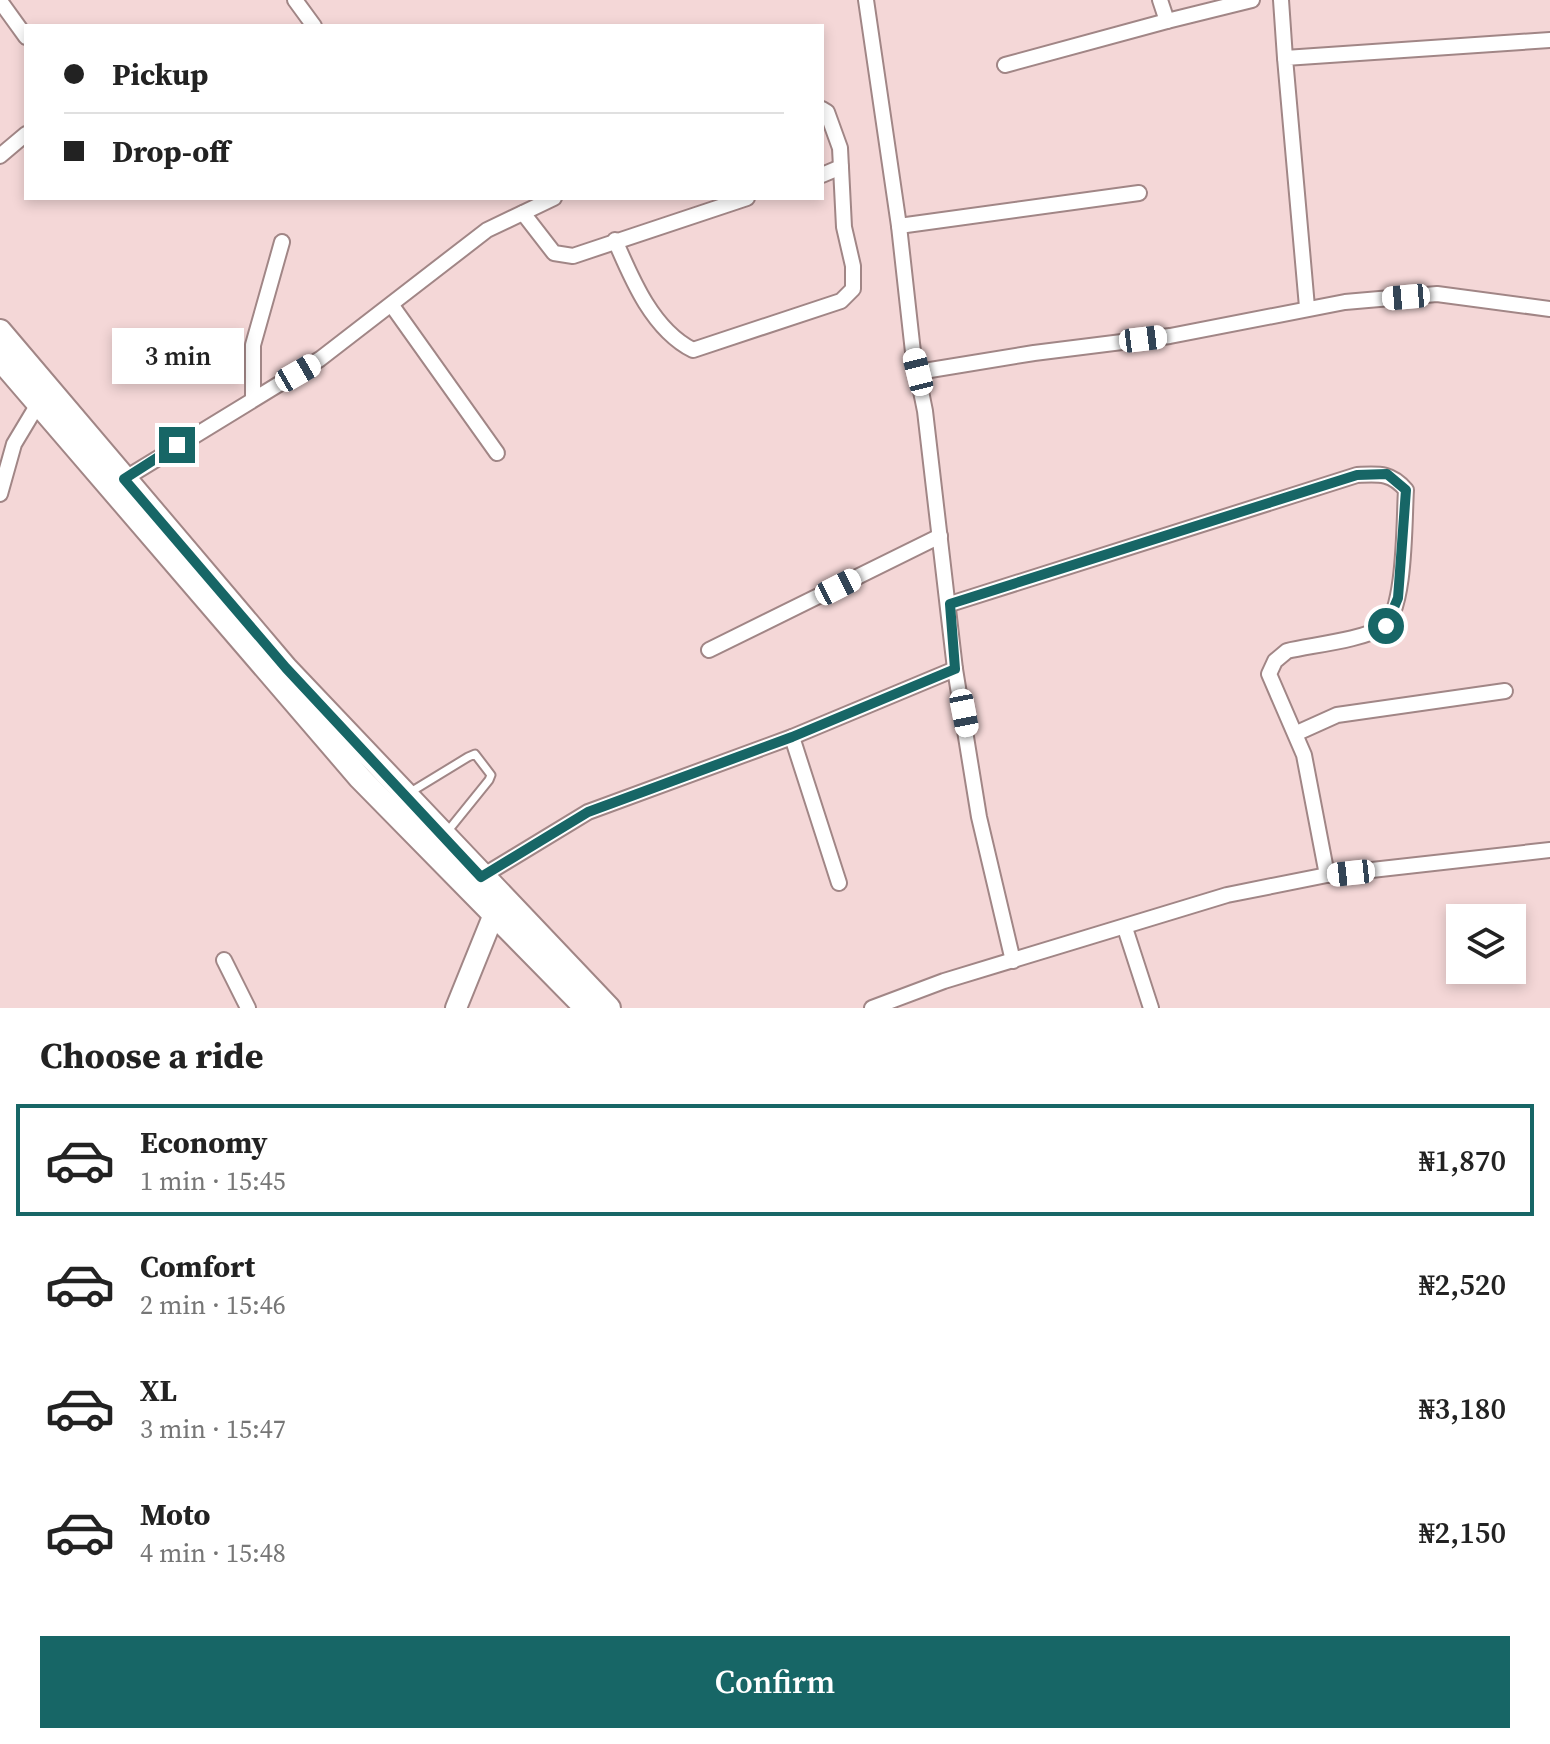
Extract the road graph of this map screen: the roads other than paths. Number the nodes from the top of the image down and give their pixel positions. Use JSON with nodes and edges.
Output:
{"nodes":[{"id":1,"x":295,"y":0,"type":"edge"},
{"id":2,"x":866,"y":0,"type":"edge"},
{"id":3,"x":1160,"y":0,"type":"edge"},
{"id":4,"x":1252,"y":0,"type":"edge"},
{"id":5,"x":1281,"y":0,"type":"edge"},
{"id":6,"x":0,"y":1,"type":"edge"},
{"id":7,"x":1167,"y":21,"type":"junction"},
{"id":8,"x":313,"y":24,"type":"edge"},
{"id":9,"x":24,"y":34,"type":"edge"},
{"id":10,"x":1550,"y":40,"type":"edge"},
{"id":11,"x":1285,"y":58,"type":"junction"},
{"id":12,"x":1005,"y":65,"type":"dead end"},
{"id":13,"x":824,"y":110,"type":"edge"},
{"id":14,"x":24,"y":136,"type":"edge"},
{"id":15,"x":0,"y":156,"type":"edge"},
{"id":16,"x":841,"y":167,"type":"junction"},
{"id":17,"x":824,"y":174,"type":"edge"},
{"id":18,"x":1139,"y":193,"type":"dead end"},
{"id":19,"x":550,"y":200,"type":"edge"},
{"id":20,"x":732,"y":200,"type":"edge"},
{"id":21,"x":703,"y":204,"type":"edge"},
{"id":22,"x":523,"y":213,"type":"junction"},
{"id":23,"x":899,"y":226,"type":"junction"},
{"id":24,"x":615,"y":240,"type":"junction"},
{"id":25,"x":282,"y":242,"type":"dead end"},
{"id":26,"x":393,"y":307,"type":"junction"},
{"id":27,"x":1307,"y":307,"type":"junction"},
{"id":28,"x":1550,"y":309,"type":"edge"},
{"id":29,"x":0,"y":331,"type":"edge"},
{"id":30,"x":0,"y":359,"type":"edge"},
{"id":31,"x":918,"y":372,"type":"junction"},
{"id":32,"x":253,"y":399,"type":"junction"},
{"id":33,"x":38,"y":404,"type":"junction"},
{"id":34,"x":497,"y":453,"type":"dead end"},
{"id":35,"x":124,"y":479,"type":"junction"},
{"id":36,"x":0,"y":494,"type":"edge"},
{"id":37,"x":940,"y":536,"type":"junction"},
{"id":38,"x":950,"y":604,"type":"junction"},
{"id":39,"x":709,"y":650,"type":"dead end"},
{"id":40,"x":955,"y":669,"type":"junction"},
{"id":41,"x":1505,"y":691,"type":"dead end"},
{"id":42,"x":1297,"y":733,"type":"junction"},
{"id":43,"x":792,"y":737,"type":"junction"},
{"id":44,"x":405,"y":796,"type":"junction"},
{"id":45,"x":443,"y":836,"type":"junction"},
{"id":46,"x":1550,"y":850,"type":"edge"},
{"id":47,"x":1327,"y":875,"type":"junction"},
{"id":48,"x":481,"y":877,"type":"junction"},
{"id":49,"x":839,"y":883,"type":"dead end"},
{"id":50,"x":494,"y":914,"type":"junction"},
{"id":51,"x":1125,"y":928,"type":"junction"},
{"id":52,"x":224,"y":960,"type":"dead end"},
{"id":53,"x":1013,"y":961,"type":"junction"},
{"id":54,"x":248,"y":1008,"type":"edge"},
{"id":55,"x":456,"y":1008,"type":"edge"},
{"id":56,"x":586,"y":1008,"type":"edge"},
{"id":57,"x":609,"y":1008,"type":"edge"},
{"id":58,"x":872,"y":1008,"type":"edge"},
{"id":59,"x":1151,"y":1008,"type":"edge"}],
"edges":[{"from":1,"to":8,"type":"street"},
{"from":2,"to":23,"type":"street"},
{"from":3,"to":7,"type":"street"},
{"from":4,"to":7,"type":"street"},
{"from":5,"to":11,"type":"street"},
{"from":6,"to":9,"type":"street"},
{"from":7,"to":12,"type":"street"},
{"from":10,"to":11,"type":"street"},
{"from":11,"to":27,"type":"street"},
{"from":13,"to":16,"type":"street"},
{"from":14,"to":15,"type":"street"},
{"from":16,"to":17,"type":"street"},
{"from":16,"to":24,"type":"street"},
{"from":18,"to":23,"type":"street"},
{"from":19,"to":22,"type":"street"},
{"from":20,"to":21,"type":"street"},
{"from":21,"to":24,"type":"street"},
{"from":22,"to":24,"type":"street"},
{"from":22,"to":26,"type":"street"},
{"from":23,"to":31,"type":"street"},
{"from":25,"to":32,"type":"street"},
{"from":26,"to":32,"type":"street"},
{"from":26,"to":34,"type":"street"},
{"from":27,"to":28,"type":"street"},
{"from":27,"to":31,"type":"street"},
{"from":29,"to":35,"type":"main road"},
{"from":30,"to":33,"type":"main road"},
{"from":31,"to":37,"type":"street"},
{"from":32,"to":35,"type":"street"},
{"from":33,"to":36,"type":"street"},
{"from":33,"to":50,"type":"main road"},
{"from":35,"to":44,"type":"main road"},
{"from":37,"to":38,"type":"street"},
{"from":37,"to":39,"type":"street"},
{"from":38,"to":40,"type":"street"},
{"from":38,"to":42,"type":"street"},
{"from":40,"to":43,"type":"street"},
{"from":40,"to":53,"type":"street"},
{"from":41,"to":42,"type":"street"},
{"from":42,"to":47,"type":"street"},
{"from":43,"to":48,"type":"street"},
{"from":43,"to":49,"type":"street"},
{"from":44,"to":45,"type":"main road"},
{"from":44,"to":45,"type":"lane"},
{"from":45,"to":48,"type":"main road"},
{"from":46,"to":47,"type":"street"},
{"from":47,"to":51,"type":"street"},
{"from":48,"to":57,"type":"main road"},
{"from":50,"to":55,"type":"street"},
{"from":50,"to":56,"type":"main road"},
{"from":51,"to":53,"type":"street"},
{"from":51,"to":59,"type":"street"},
{"from":52,"to":54,"type":"street"},
{"from":53,"to":58,"type":"street"}]}
